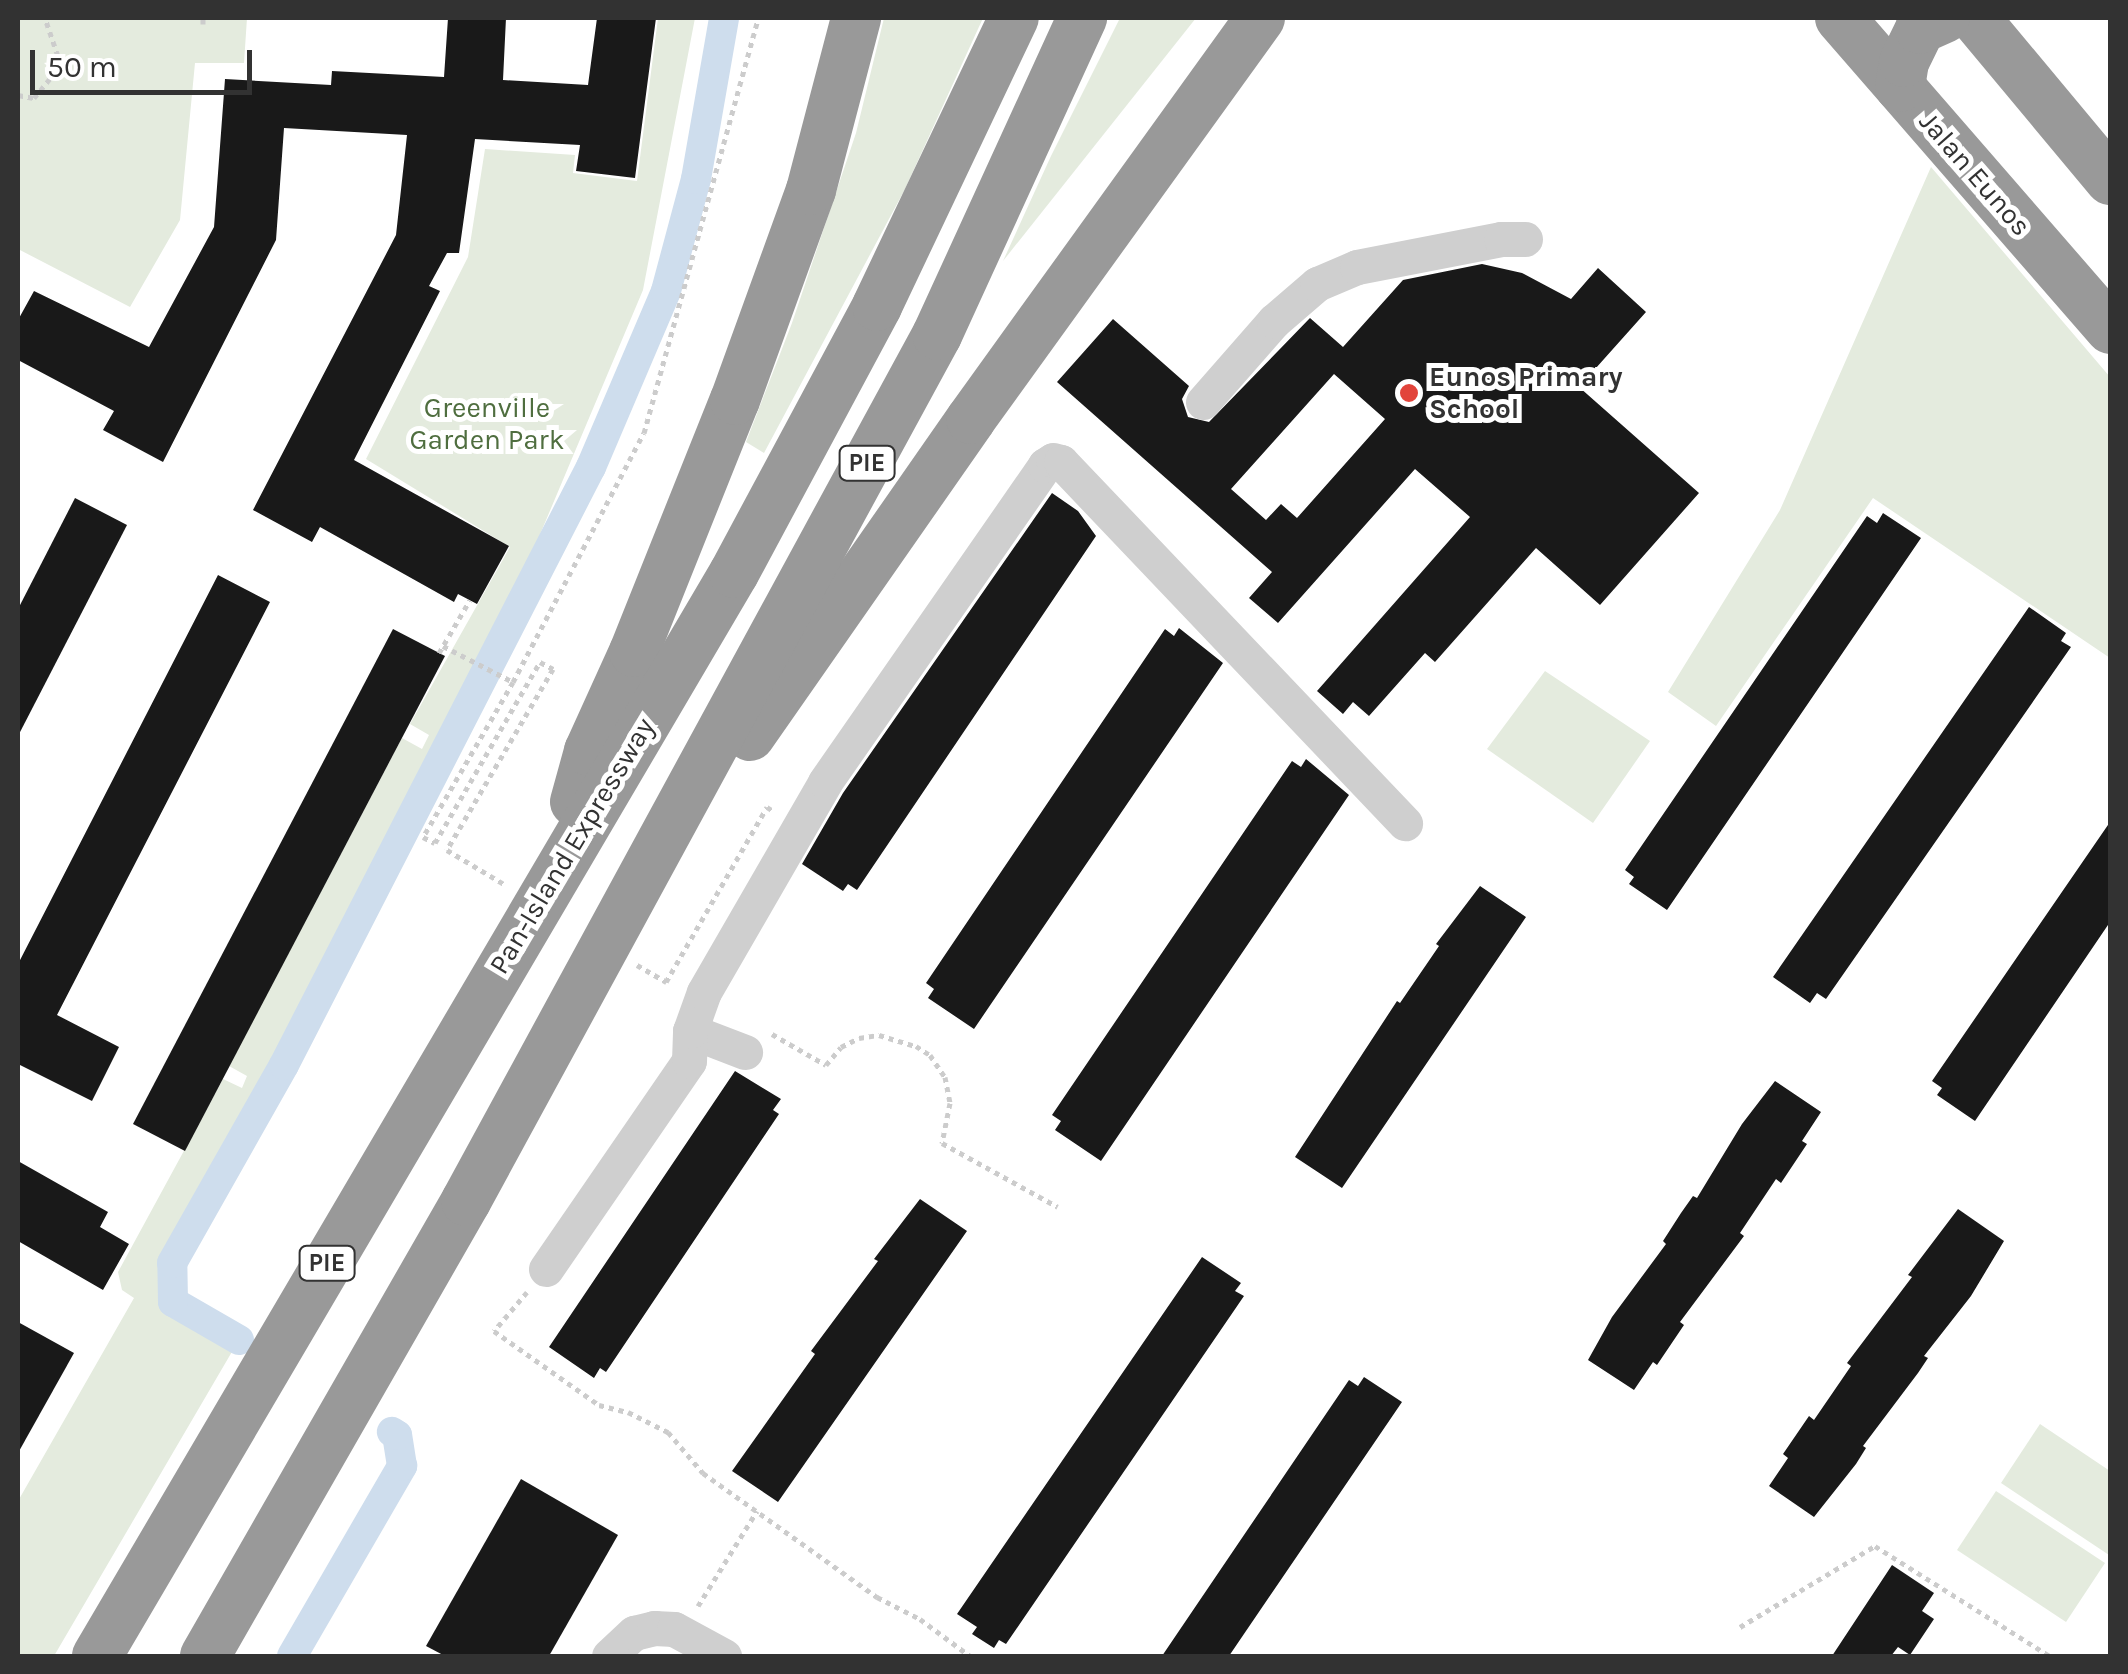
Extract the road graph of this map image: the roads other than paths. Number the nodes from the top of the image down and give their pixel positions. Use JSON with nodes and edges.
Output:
{"nodes":[{"id":1,"x":856,"y":18,"type":"edge"},
{"id":2,"x":1014,"y":18,"type":"edge"},
{"id":3,"x":1082,"y":18,"type":"edge"},
{"id":4,"x":1260,"y":18,"type":"edge"},
{"id":5,"x":1840,"y":18,"type":"edge"},
{"id":6,"x":1945,"y":18,"type":"edge"},
{"id":7,"x":1975,"y":18,"type":"edge"},
{"id":8,"x":1900,"y":87,"type":"junction"},
{"id":9,"x":2110,"y":180,"type":"edge"},
{"id":10,"x":1525,"y":239,"type":"dead end"},
{"id":11,"x":2110,"y":329,"type":"edge"},
{"id":12,"x":1203,"y":402,"type":"dead end"},
{"id":13,"x":1405,"y":823,"type":"dead end"},
{"id":14,"x":558,"y":870,"type":"junction"},
{"id":15,"x":632,"y":897,"type":"junction"},
{"id":16,"x":690,"y":1031,"type":"junction"},
{"id":17,"x":755,"y":1041,"type":"road end"},
{"id":18,"x":546,"y":1269,"type":"road end"},
{"id":19,"x":98,"y":1656,"type":"edge"},
{"id":20,"x":205,"y":1656,"type":"edge"},
{"id":21,"x":609,"y":1656,"type":"edge"},
{"id":22,"x":724,"y":1656,"type":"edge"}],
"edges":[{"from":1,"to":14,"type":"highway"},
{"from":2,"to":14,"type":"highway","name":"Pan-Island Expressway","number":"PIE"},
{"from":3,"to":15,"type":"highway","number":"PIE"},
{"from":4,"to":15,"type":"highway"},
{"from":5,"to":8,"type":"highway","name":"Jalan Eunos"},
{"from":6,"to":8,"type":"highway"},
{"from":7,"to":9,"type":"highway"},
{"from":8,"to":11,"type":"highway","name":"Jalan Eunos"},
{"from":10,"to":12,"type":"lane"},
{"from":13,"to":16,"type":"lane"},
{"from":14,"to":19,"type":"highway","name":"Pan-Island Expressway","number":"PIE"},
{"from":15,"to":20,"type":"highway","number":"PIE"},
{"from":16,"to":17,"type":"lane"},
{"from":16,"to":18,"type":"lane"},
{"from":21,"to":22,"type":"lane"}]}
